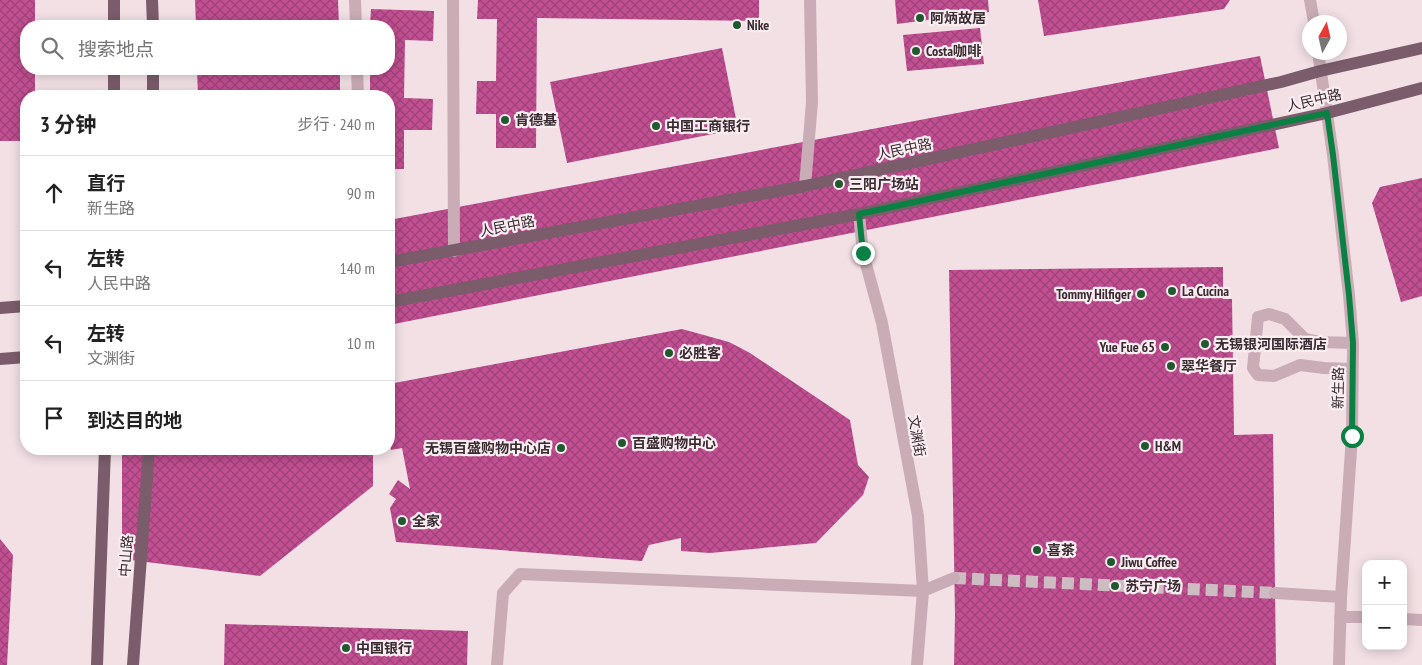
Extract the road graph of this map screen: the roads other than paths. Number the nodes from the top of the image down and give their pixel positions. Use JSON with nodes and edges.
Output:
{"nodes":[{"id":1,"x":114,"y":0,"type":"edge"},
{"id":2,"x":152,"y":0,"type":"edge"},
{"id":3,"x":355,"y":0,"type":"edge"},
{"id":4,"x":453,"y":0,"type":"edge"},
{"id":5,"x":810,"y":0,"type":"edge"},
{"id":6,"x":1310,"y":0,"type":"edge"},
{"id":7,"x":1313,"y":15,"type":"edge"},
{"id":8,"x":114,"y":20,"type":"edge"},
{"id":9,"x":153,"y":20,"type":"edge"},
{"id":10,"x":356,"y":20,"type":"edge"},
{"id":11,"x":1422,"y":48,"type":"edge"},
{"id":12,"x":1319,"y":60,"type":"edge"},
{"id":13,"x":1320,"y":71,"type":"junction"},
{"id":14,"x":114,"y":75,"type":"edge"},
{"id":15,"x":153,"y":75,"type":"edge"},
{"id":16,"x":357,"y":75,"type":"edge"},
{"id":17,"x":1422,"y":88,"type":"edge"},
{"id":18,"x":114,"y":90,"type":"edge"},
{"id":19,"x":153,"y":90,"type":"edge"},
{"id":20,"x":358,"y":90,"type":"edge"},
{"id":21,"x":1327,"y":113,"type":"junction"},
{"id":22,"x":805,"y":186,"type":"junction"},
{"id":23,"x":859,"y":214,"type":"junction"},
{"id":24,"x":454,"y":251,"type":"junction"},
{"id":25,"x":395,"y":261,"type":"edge"},
{"id":26,"x":395,"y":301,"type":"edge"},
{"id":27,"x":20,"y":306,"type":"edge"},
{"id":28,"x":0,"y":308,"type":"edge"},
{"id":29,"x":1353,"y":343,"type":"junction"},
{"id":30,"x":20,"y":357,"type":"edge"},
{"id":31,"x":0,"y":358,"type":"edge"},
{"id":32,"x":1352,"y":369,"type":"junction"},
{"id":33,"x":105,"y":455,"type":"edge"},
{"id":34,"x":149,"y":455,"type":"edge"},
{"id":35,"x":954,"y":578,"type":"tunnel mouth"},
{"id":36,"x":923,"y":591,"type":"junction"},
{"id":37,"x":1275,"y":593,"type":"tunnel mouth"},
{"id":38,"x":1341,"y":597,"type":"junction"},
{"id":39,"x":1340,"y":617,"type":"junction"},
{"id":40,"x":1362,"y":617,"type":"edge"},
{"id":41,"x":1407,"y":619,"type":"edge"},
{"id":42,"x":1422,"y":620,"type":"edge"},
{"id":43,"x":97,"y":665,"type":"edge"},
{"id":44,"x":133,"y":665,"type":"edge"},
{"id":45,"x":497,"y":665,"type":"edge"},
{"id":46,"x":917,"y":665,"type":"edge"},
{"id":47,"x":1338,"y":665,"type":"edge"}],
"edges":[{"from":1,"to":8,"type":"main road"},
{"from":2,"to":9,"type":"main road"},
{"from":3,"to":10,"type":"street"},
{"from":4,"to":24,"type":"street"},
{"from":5,"to":22,"type":"street"},
{"from":6,"to":7,"type":"street"},
{"from":11,"to":13,"type":"main road","name":"人民中路"},
{"from":12,"to":13,"type":"street","name":"新生路"},
{"from":13,"to":21,"type":"street","name":"新生路"},
{"from":13,"to":22,"type":"main road","name":"人民中路"},
{"from":14,"to":18,"type":"main road"},
{"from":15,"to":19,"type":"main road"},
{"from":16,"to":20,"type":"street"},
{"from":17,"to":21,"type":"main road","name":"人民中路"},
{"from":21,"to":23,"type":"main road","name":"人民中路"},
{"from":21,"to":29,"type":"street","name":"新生路"},
{"from":22,"to":24,"type":"main road","name":"人民中路"},
{"from":23,"to":26,"type":"main road","name":"人民中路"},
{"from":23,"to":36,"type":"street","name":"文渊街"},
{"from":24,"to":25,"type":"main road","name":"人民中路"},
{"from":27,"to":28,"type":"main road"},
{"from":29,"to":32,"type":"street","name":"新生路"},
{"from":29,"to":32,"type":"street"},
{"from":30,"to":31,"type":"main road"},
{"from":32,"to":38,"type":"street","name":"新生路"},
{"from":33,"to":43,"type":"main road","name":"中山路"},
{"from":34,"to":44,"type":"main road","name":"中山路"},
{"from":35,"to":36,"type":"street"},
{"from":36,"to":45,"type":"street"},
{"from":36,"to":46,"type":"street","name":"文渊街"},
{"from":37,"to":38,"type":"street"},
{"from":38,"to":39,"type":"street","name":"新生路"},
{"from":39,"to":40,"type":"street"},
{"from":39,"to":47,"type":"street","name":"新生路"},
{"from":41,"to":42,"type":"street"}]}
